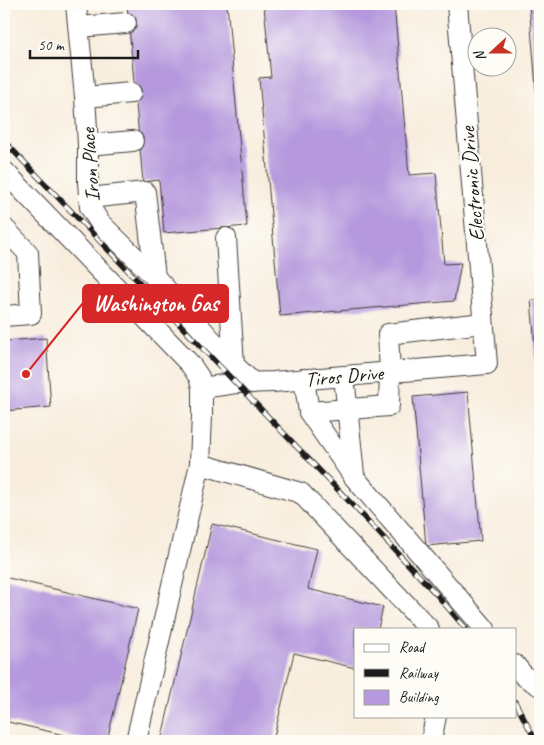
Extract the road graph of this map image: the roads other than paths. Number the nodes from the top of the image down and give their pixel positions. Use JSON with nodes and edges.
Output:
{"nodes":[{"id":1,"x":76,"y":4,"type":"edge"},
{"id":2,"x":457,"y":4,"type":"edge"},
{"id":3,"x":126,"y":23,"type":"dead end"},
{"id":4,"x":79,"y":27,"type":"junction"},
{"id":5,"x":131,"y":93,"type":"dead end"},
{"id":6,"x":86,"y":97,"type":"junction"},
{"id":7,"x":133,"y":141,"type":"dead end"},
{"id":8,"x":88,"y":145,"type":"junction"},
{"id":9,"x":4,"y":170,"type":"edge"},
{"id":10,"x":89,"y":198,"type":"junction"},
{"id":11,"x":4,"y":228,"type":"edge"},
{"id":12,"x":226,"y":238,"type":"dead end"},
{"id":13,"x":154,"y":277,"type":"junction"},
{"id":14,"x":4,"y":316,"type":"edge"},
{"id":15,"x":483,"y":323,"type":"junction"},
{"id":16,"x":487,"y":364,"type":"joint"},
{"id":17,"x":234,"y":365,"type":"junction"},
{"id":18,"x":390,"y":372,"type":"junction"},
{"id":19,"x":344,"y":376,"type":"junction"},
{"id":20,"x":304,"y":379,"type":"junction"},
{"id":21,"x":253,"y":383,"type":"junction"},
{"id":22,"x":202,"y":388,"type":"junction"},
{"id":23,"x":347,"y":409,"type":"junction"},
{"id":24,"x":309,"y":412,"type":"junction"},
{"id":25,"x":200,"y":464,"type":"junction"},
{"id":26,"x":354,"y":478,"type":"junction"},
{"id":27,"x":428,"y":628,"type":"edge"},
{"id":28,"x":484,"y":628,"type":"edge"},
{"id":29,"x":516,"y":666,"type":"edge"},
{"id":30,"x":540,"y":686,"type":"edge"},
{"id":31,"x":436,"y":718,"type":"edge"},
{"id":32,"x":136,"y":741,"type":"edge"},
{"id":33,"x":431,"y":741,"type":"edge"}],
"edges":[{"from":1,"to":4,"type":"street","name":"Iron Place"},
{"from":2,"to":15,"type":"street","name":"Electronic Drive"},
{"from":3,"to":4,"type":"street"},
{"from":4,"to":6,"type":"street","name":"Iron Place"},
{"from":5,"to":6,"type":"street"},
{"from":6,"to":8,"type":"street","name":"Iron Place"},
{"from":7,"to":8,"type":"street"},
{"from":8,"to":10,"type":"street","name":"Iron Place"},
{"from":9,"to":22,"type":"street"},
{"from":10,"to":13,"type":"street","name":"Iron Place"},
{"from":10,"to":13,"type":"street"},
{"from":11,"to":14,"type":"street"},
{"from":12,"to":17,"type":"street"},
{"from":13,"to":17,"type":"street","name":"Iron Place"},
{"from":15,"to":16,"type":"street","name":"Electronic Drive"},
{"from":15,"to":18,"type":"street"},
{"from":16,"to":18,"type":"street","name":"Tiros Drive"},
{"from":17,"to":21,"type":"street","name":"Iron Place"},
{"from":18,"to":19,"type":"street","name":"Tiros Drive"},
{"from":18,"to":23,"type":"street"},
{"from":19,"to":20,"type":"street","name":"Tiros Drive"},
{"from":19,"to":23,"type":"street"},
{"from":20,"to":21,"type":"street","name":"Tiros Drive"},
{"from":20,"to":24,"type":"street"},
{"from":21,"to":22,"type":"street","name":"Tiros Drive"},
{"from":22,"to":25,"type":"street"},
{"from":23,"to":24,"type":"street"},
{"from":23,"to":26,"type":"street"},
{"from":24,"to":26,"type":"street"},
{"from":25,"to":27,"type":"street"},
{"from":25,"to":32,"type":"street"},
{"from":26,"to":28,"type":"street"},
{"from":29,"to":30,"type":"street"},
{"from":31,"to":33,"type":"street"}]}
